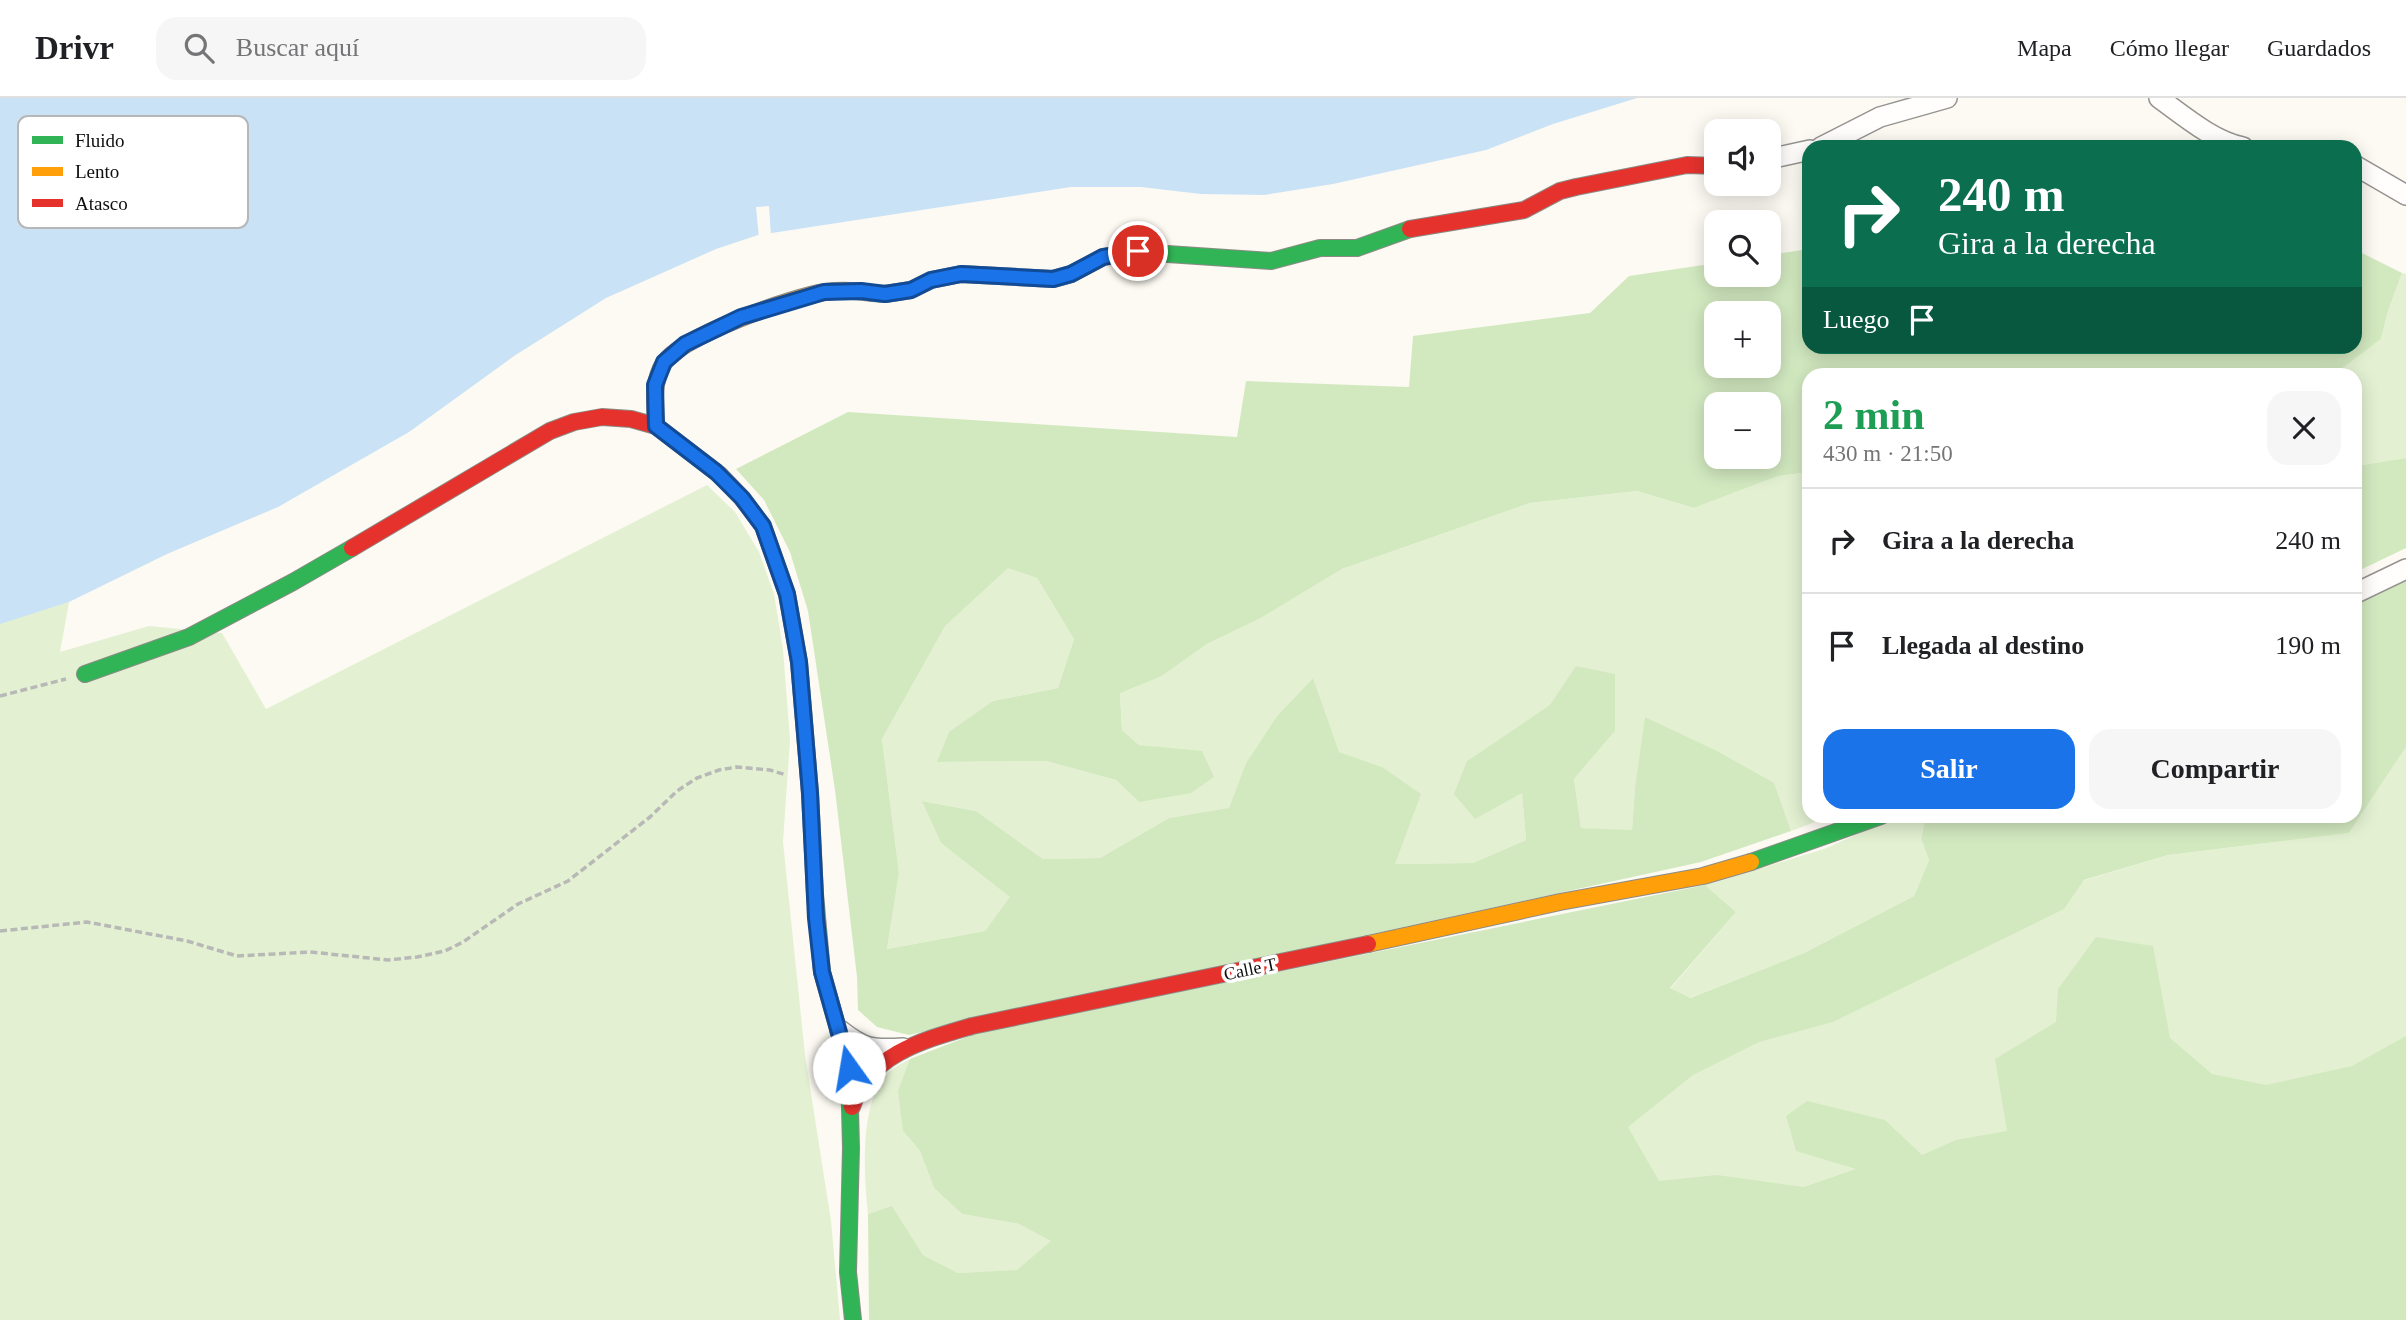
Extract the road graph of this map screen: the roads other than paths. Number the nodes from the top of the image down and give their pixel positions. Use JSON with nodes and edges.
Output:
{"nodes":[{"id":1,"x":1947,"y":98,"type":"edge"},
{"id":2,"x":2159,"y":98,"type":"edge"},
{"id":3,"x":1835,"y":140,"type":"edge"},
{"id":4,"x":2224,"y":140,"type":"edge"},
{"id":5,"x":1802,"y":152,"type":"edge"},
{"id":6,"x":1781,"y":156,"type":"edge"},
{"id":7,"x":1704,"y":166,"type":"edge"},
{"id":8,"x":2362,"y":169,"type":"edge"},
{"id":9,"x":2406,"y":195,"type":"edge"},
{"id":10,"x":656,"y":426,"type":"junction"},
{"id":11,"x":2406,"y":569,"type":"edge"},
{"id":12,"x":2362,"y":590,"type":"edge"},
{"id":13,"x":85,"y":674,"type":"road end"},
{"id":14,"x":1861,"y":823,"type":"edge"},
{"id":15,"x":839,"y":1030,"type":"junction"},
{"id":16,"x":911,"y":1048,"type":"junction"},
{"id":17,"x":850,"y":1113,"type":"junction"},
{"id":18,"x":853,"y":1320,"type":"edge"}],
"edges":[{"from":1,"to":3,"type":"street"},
{"from":2,"to":4,"type":"street"},
{"from":5,"to":6,"type":"street"},
{"from":7,"to":10,"type":"street"},
{"from":8,"to":9,"type":"street"},
{"from":10,"to":13,"type":"street"},
{"from":10,"to":15,"type":"street"},
{"from":11,"to":12,"type":"street"},
{"from":14,"to":16,"type":"street","name":"Calle T"},
{"from":15,"to":16,"type":"street"},
{"from":15,"to":17,"type":"street"},
{"from":16,"to":17,"type":"street","name":"Calle T"},
{"from":17,"to":18,"type":"street","name":"Calle T"}]}
